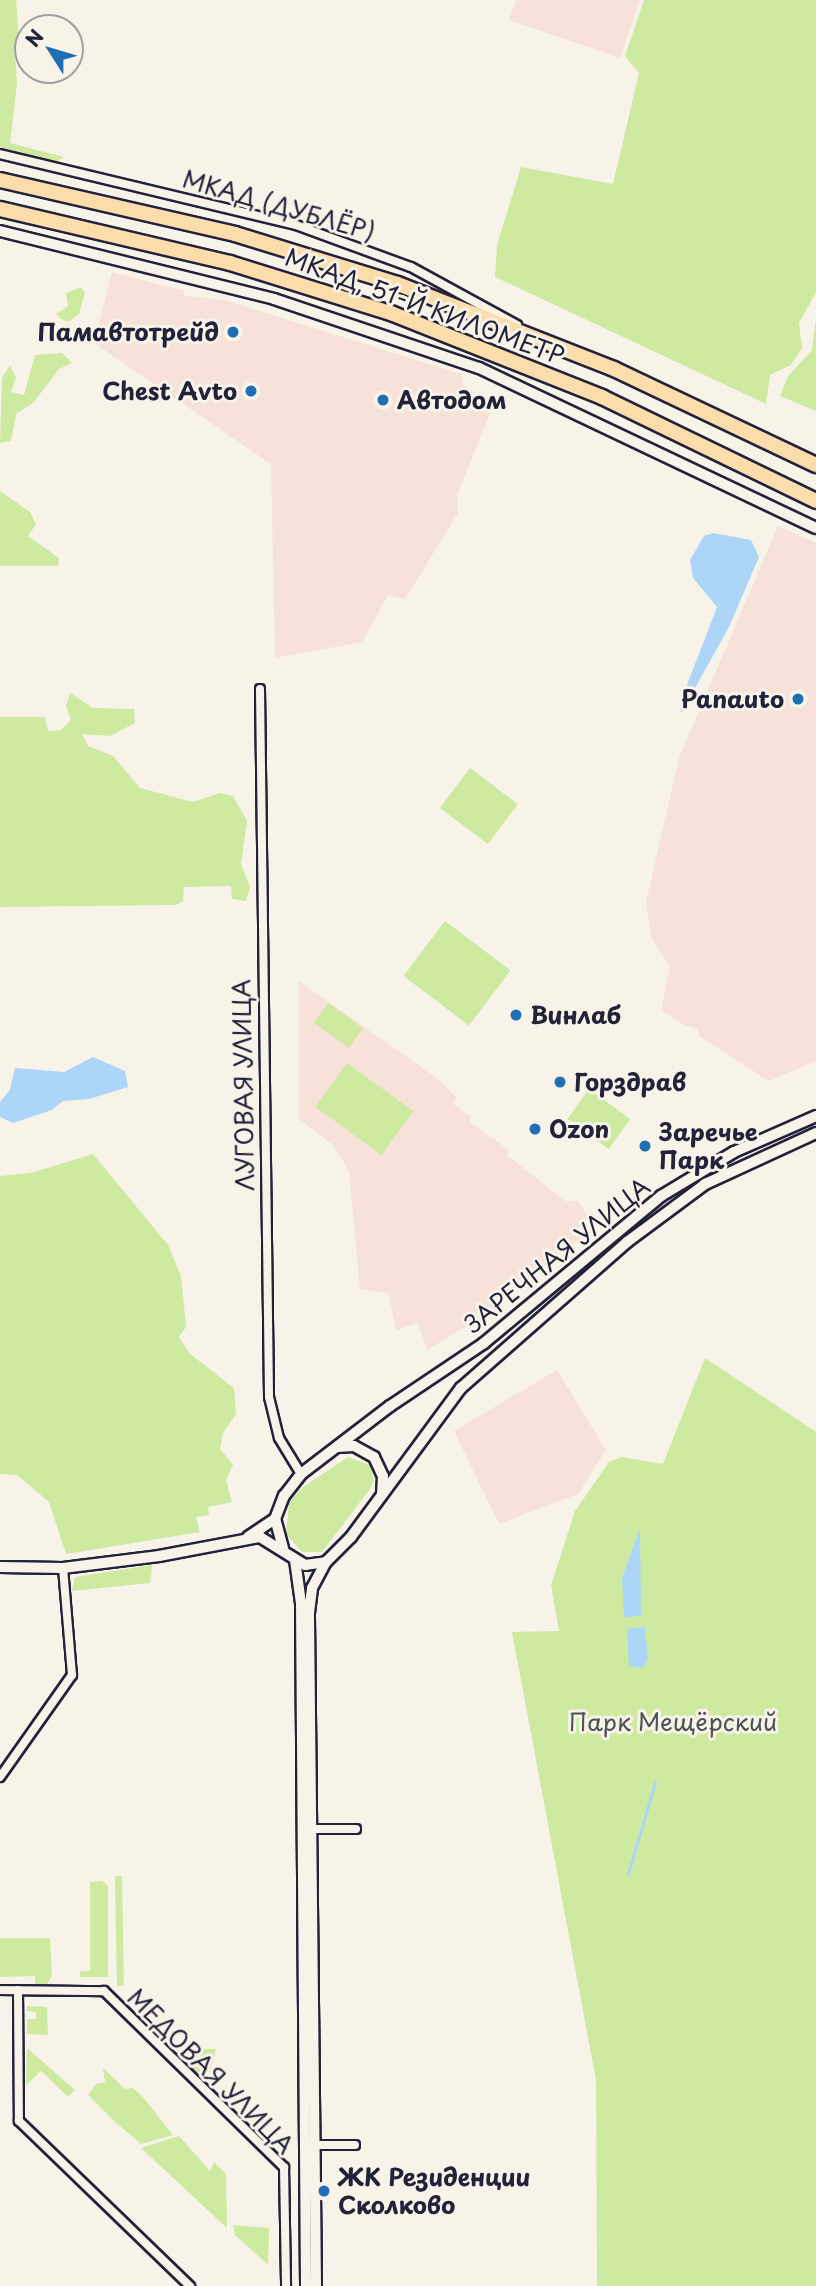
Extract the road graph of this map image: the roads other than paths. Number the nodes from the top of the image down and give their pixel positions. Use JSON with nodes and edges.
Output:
{"nodes":[{"id":1,"x":0,"y":154,"type":"edge"},
{"id":2,"x":0,"y":180,"type":"edge"},
{"id":3,"x":0,"y":209,"type":"edge"},
{"id":4,"x":0,"y":231,"type":"edge"},
{"id":5,"x":531,"y":334,"type":"junction"},
{"id":6,"x":816,"y":465,"type":"edge"},
{"id":7,"x":816,"y":501,"type":"edge"},
{"id":8,"x":816,"y":527,"type":"edge"},
{"id":9,"x":260,"y":689,"type":"dead end"},
{"id":10,"x":816,"y":1116,"type":"edge"},
{"id":11,"x":816,"y":1133,"type":"edge"},
{"id":12,"x":336,"y":1447,"type":"junction"},
{"id":13,"x":301,"y":1474,"type":"junction"},
{"id":14,"x":382,"y":1496,"type":"junction"},
{"id":15,"x":275,"y":1519,"type":"junction"},
{"id":16,"x":248,"y":1537,"type":"junction"},
{"id":17,"x":283,"y":1548,"type":"junction"},
{"id":18,"x":295,"y":1560,"type":"junction"},
{"id":19,"x":326,"y":1562,"type":"junction"},
{"id":20,"x":0,"y":1567,"type":"edge"},
{"id":21,"x":63,"y":1567,"type":"junction"},
{"id":22,"x":0,"y":1777,"type":"edge"},
{"id":23,"x":312,"y":1829,"type":"junction"},
{"id":24,"x":356,"y":1829,"type":"dead end"},
{"id":25,"x":0,"y":1990,"type":"edge"},
{"id":26,"x":18,"y":1990,"type":"junction"},
{"id":27,"x":315,"y":2145,"type":"junction"},
{"id":28,"x":355,"y":2146,"type":"dead end"},
{"id":29,"x":190,"y":2286,"type":"edge"},
{"id":30,"x":286,"y":2286,"type":"edge"},
{"id":31,"x":306,"y":2286,"type":"edge"},
{"id":32,"x":316,"y":2286,"type":"edge"}],
"edges":[{"from":1,"to":5,"type":"street","name":"МКАД (ДУБЛЁР)"},
{"from":2,"to":5,"type":"highway","name":"МКАД, 51-Й КИЛОМЕТР"},
{"from":3,"to":7,"type":"highway","name":"МКАД, 51-Й КИЛОМЕТР"},
{"from":4,"to":8,"type":"street"},
{"from":5,"to":6,"type":"highway","name":"МКАД, 51-Й КИЛОМЕТР"},
{"from":9,"to":13,"type":"street","name":"ЛУГОВАЯ УЛИЦА"},
{"from":10,"to":12,"type":"street","name":"ЗАРЕЧНАЯ УЛИЦА"},
{"from":11,"to":14,"type":"street","name":"ЗАРЕЧНАЯ УЛИЦА"},
{"from":12,"to":13,"type":"street","name":"ЗАРЕЧНАЯ УЛИЦА"},
{"from":12,"to":14,"type":"street"},
{"from":13,"to":15,"type":"street","name":"ЗАРЕЧНАЯ УЛИЦА"},
{"from":14,"to":19,"type":"street","name":"ЗАРЕЧНАЯ УЛИЦА"},
{"from":15,"to":16,"type":"street"},
{"from":15,"to":17,"type":"street"},
{"from":16,"to":17,"type":"street"},
{"from":16,"to":21,"type":"street"},
{"from":17,"to":18,"type":"street"},
{"from":18,"to":19,"type":"street"},
{"from":18,"to":31,"type":"street"},
{"from":19,"to":23,"type":"street","name":"ЗАРЕЧНАЯ УЛИЦА"},
{"from":20,"to":21,"type":"street"},
{"from":21,"to":22,"type":"street"},
{"from":23,"to":24,"type":"street"},
{"from":23,"to":27,"type":"street","name":"ЗАРЕЧНАЯ УЛИЦА"},
{"from":25,"to":26,"type":"street","name":"МЕДОВАЯ УЛИЦА"},
{"from":26,"to":29,"type":"street"},
{"from":26,"to":30,"type":"street","name":"МЕДОВАЯ УЛИЦА"},
{"from":27,"to":28,"type":"street"},
{"from":27,"to":32,"type":"street","name":"ЗАРЕЧНАЯ УЛИЦА"}]}
